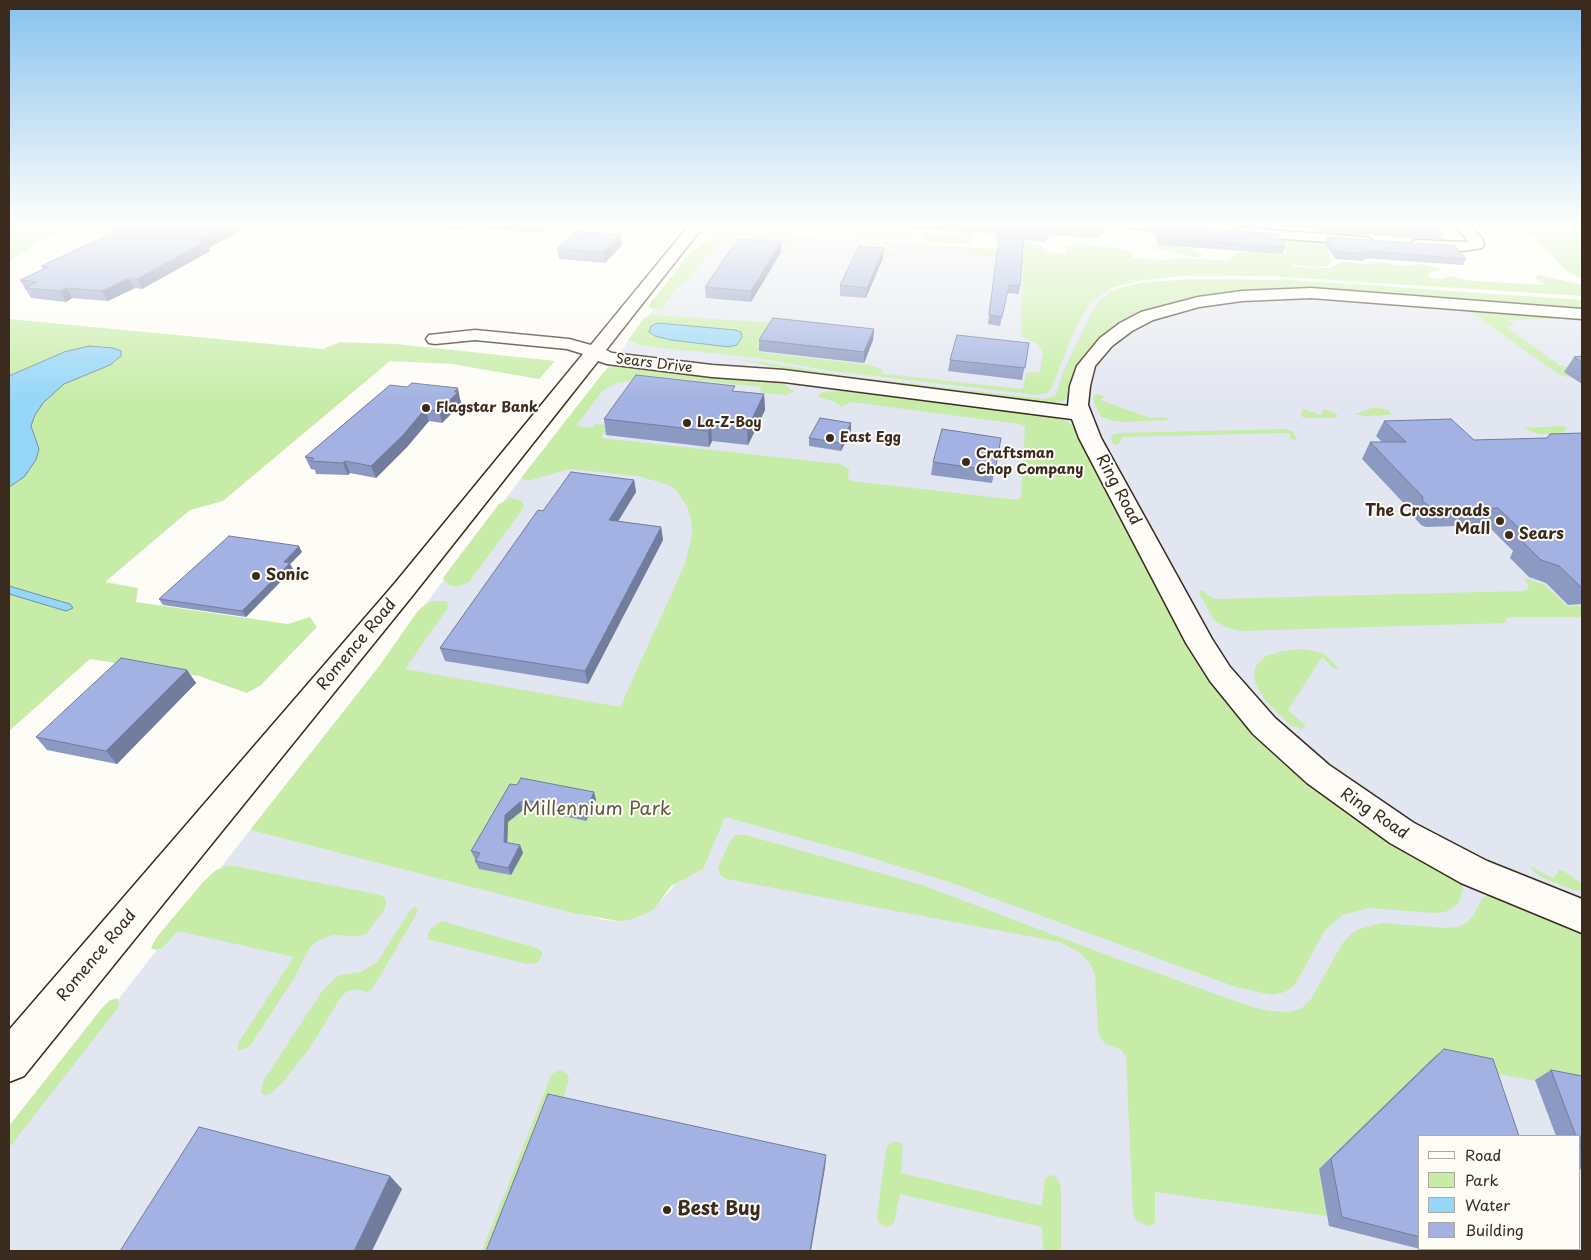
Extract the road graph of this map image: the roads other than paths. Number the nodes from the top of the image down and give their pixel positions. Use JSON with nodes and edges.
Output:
{"nodes":[{"id":1,"x":651,"y":283,"type":"edge"},
{"id":2,"x":1582,"y":314,"type":"edge"},
{"id":3,"x":596,"y":352,"type":"junction"},
{"id":4,"x":1080,"y":414,"type":"junction"},
{"id":5,"x":1582,"y":916,"type":"edge"},
{"id":6,"x":9,"y":1062,"type":"edge"}],
"edges":[{"from":1,"to":3,"type":"street","name":"Romence Road"},
{"from":2,"to":4,"type":"street","name":"Ring Road"},
{"from":3,"to":3,"type":"street","name":"Sears Drive"},
{"from":3,"to":4,"type":"street","name":"Sears Drive"},
{"from":3,"to":6,"type":"street","name":"Romence Road"},
{"from":4,"to":5,"type":"street","name":"Ring Road"}]}
